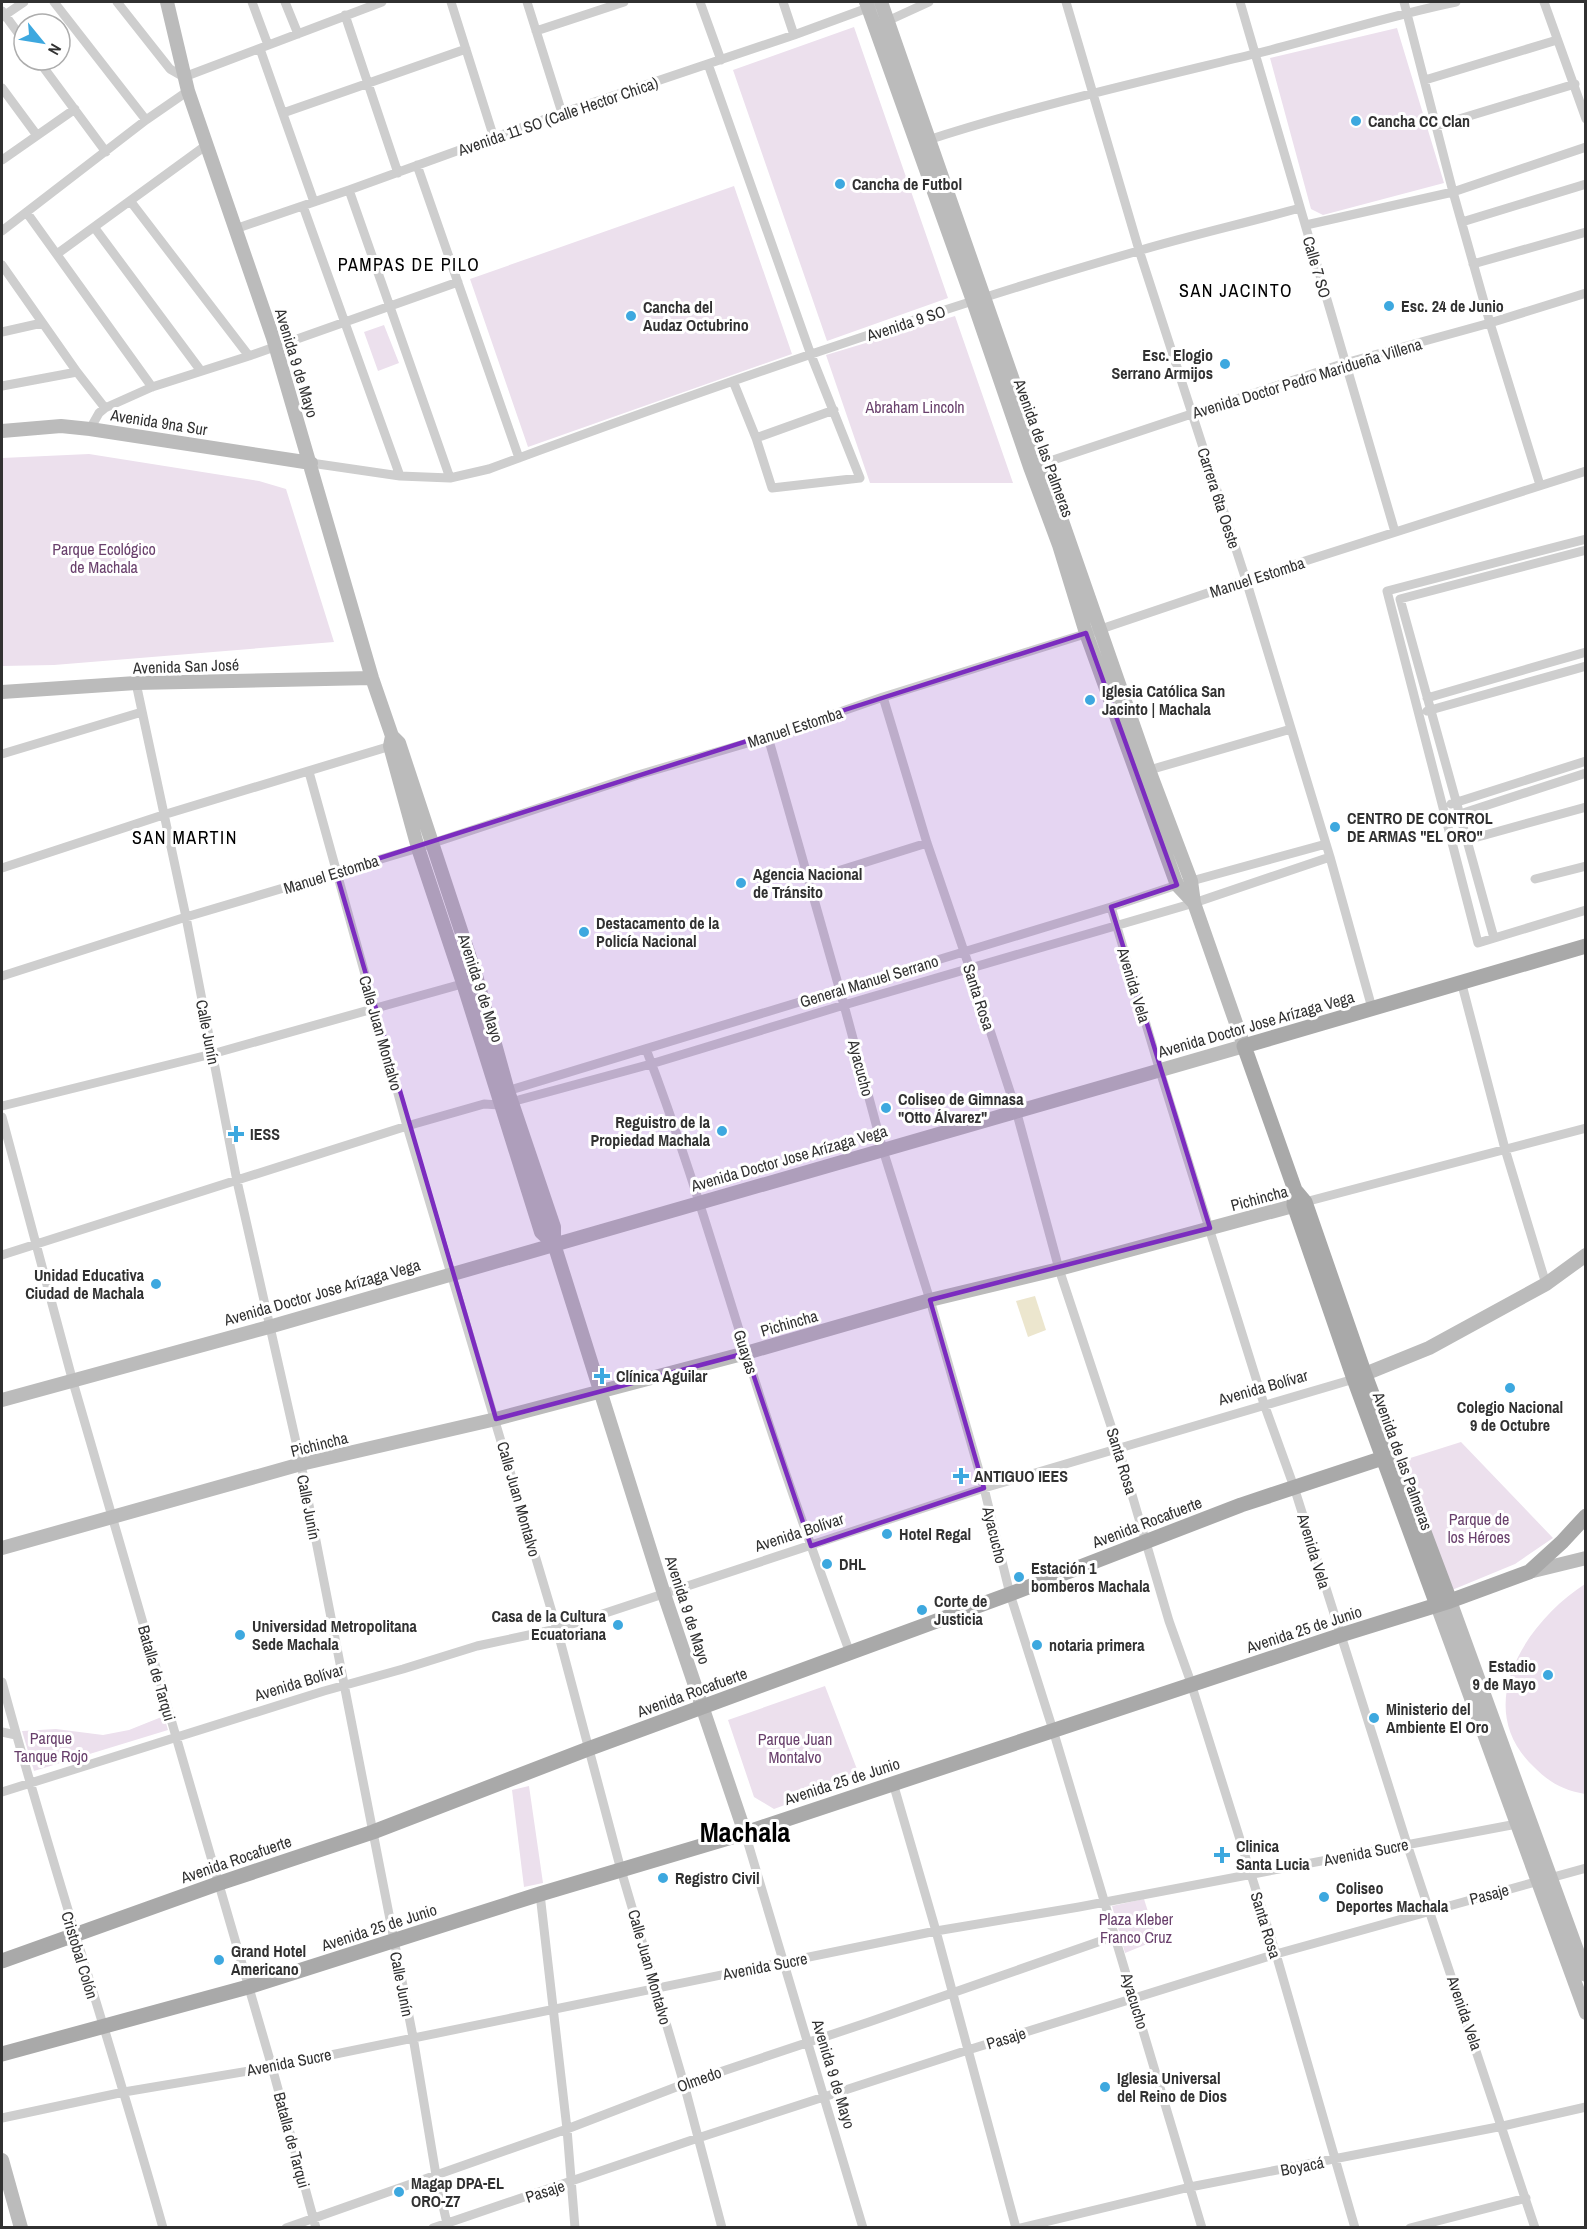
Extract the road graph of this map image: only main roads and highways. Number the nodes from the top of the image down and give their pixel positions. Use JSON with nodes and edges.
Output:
{"nodes":[{"id":1,"x":1586,"y":946,"type":"edge"},
{"id":2,"x":1244,"y":1046,"type":"joint"},
{"id":3,"x":1389,"y":1456,"type":"junction"},
{"id":4,"x":1586,"y":1516,"type":"edge"},
{"id":5,"x":1444,"y":1603,"type":"junction"},
{"id":6,"x":2,"y":1961,"type":"edge"},
{"id":7,"x":2,"y":2054,"type":"edge"}],
"edges":[{"from":1,"to":2,"type":"main road","name":"Avenida Doctor Jose Arízaga Vega"},
{"from":2,"to":3,"type":"main road","name":"Avenida de las Palmeras"},
{"from":3,"to":5,"type":"main road","name":"Avenida de las Palmeras"},
{"from":3,"to":6,"type":"main road","name":"Avenida Rocafuerte"},
{"from":4,"to":5,"type":"main road","name":"Avenida 25 de Junio"},
{"from":5,"to":7,"type":"main road","name":"Avenida 25 de Junio"}]}
